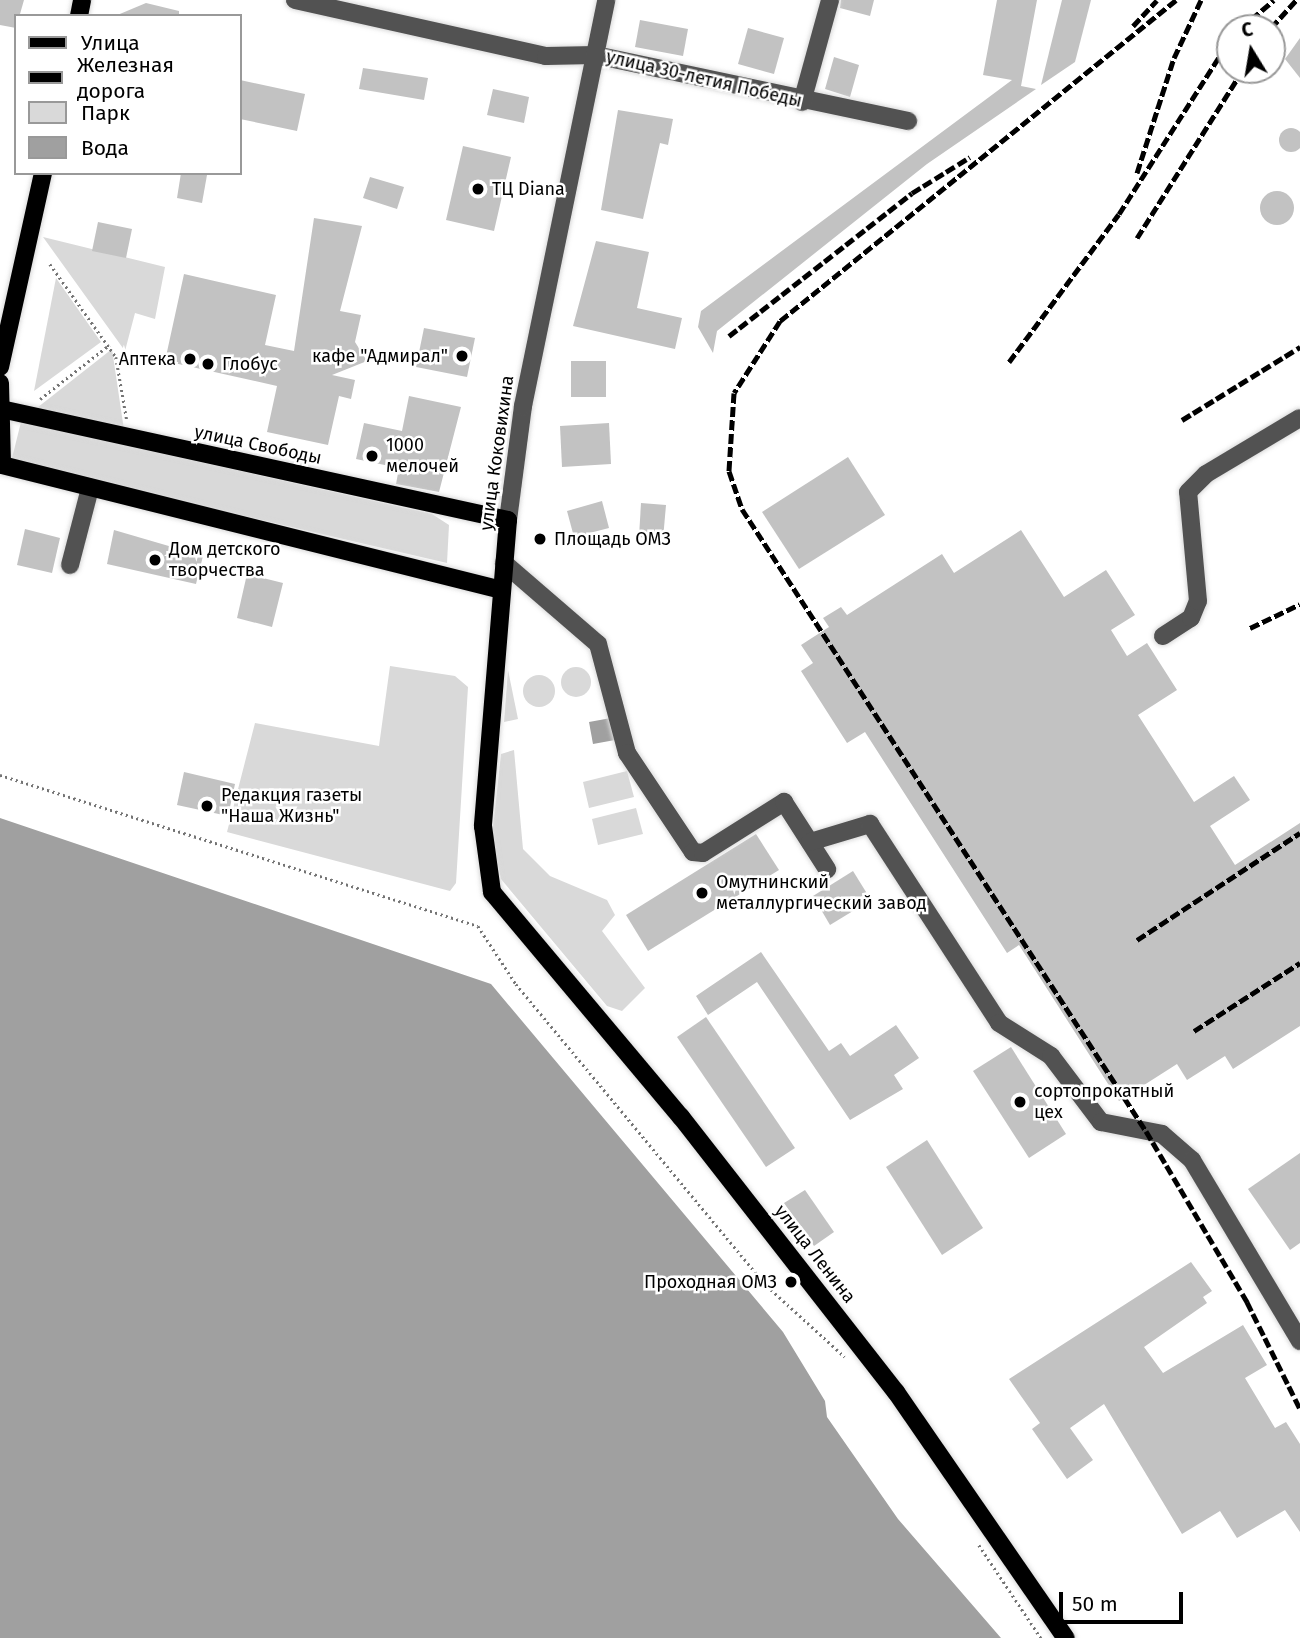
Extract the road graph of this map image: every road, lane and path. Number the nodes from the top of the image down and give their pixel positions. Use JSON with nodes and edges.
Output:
{"nodes":[{"id":1,"x":295,"y":0,"type":"edge"},
{"id":2,"x":606,"y":0,"type":"edge"},
{"id":3,"x":830,"y":0,"type":"edge"},
{"id":4,"x":595,"y":55,"type":"junction"},
{"id":5,"x":802,"y":102,"type":"junction"},
{"id":6,"x":908,"y":121,"type":"dead end"},
{"id":7,"x":43,"y":175,"type":"edge"},
{"id":8,"x":50,"y":264,"type":"dead end"},
{"id":9,"x":109,"y":345,"type":"junction"},
{"id":10,"x":0,"y":367,"type":"edge"},
{"id":11,"x":0,"y":383,"type":"edge"},
{"id":12,"x":0,"y":409,"type":"edge"},
{"id":13,"x":20,"y":415,"type":"junction"},
{"id":14,"x":1300,"y":418,"type":"edge"},
{"id":15,"x":129,"y":432,"type":"dead end"},
{"id":16,"x":1,"y":468,"type":"edge"},
{"id":17,"x":90,"y":488,"type":"junction"},
{"id":18,"x":508,"y":520,"type":"junction"},
{"id":19,"x":504,"y":563,"type":"junction"},
{"id":20,"x":70,"y":565,"type":"dead end"},
{"id":21,"x":502,"y":590,"type":"junction"},
{"id":22,"x":1163,"y":636,"type":"dead end"},
{"id":23,"x":0,"y":775,"type":"edge"},
{"id":24,"x":810,"y":842,"type":"junction"},
{"id":25,"x":827,"y":869,"type":"dead end"},
{"id":26,"x":508,"y":913,"type":"joint"},
{"id":27,"x":1300,"y":1342,"type":"edge"},
{"id":28,"x":856,"y":1367,"type":"dead end"},
{"id":29,"x":972,"y":1534,"type":"dead end"},
{"id":30,"x":1041,"y":1638,"type":"edge"},
{"id":31,"x":1066,"y":1638,"type":"edge"}],
"edges":[{"from":1,"to":4,"type":"street","name":"улица 30-летия Победы"},
{"from":2,"to":4,"type":"street","name":"улица Коковихина"},
{"from":3,"to":5,"type":"street"},
{"from":4,"to":5,"type":"street","name":"улица 30-летия Победы"},
{"from":4,"to":18,"type":"street","name":"улица Коковихина"},
{"from":5,"to":6,"type":"street","name":"улица 30-летия Победы"},
{"from":7,"to":10,"type":"main road"},
{"from":8,"to":9,"type":"path"},
{"from":9,"to":13,"type":"path"},
{"from":9,"to":15,"type":"path"},
{"from":11,"to":12,"type":"main road"},
{"from":12,"to":13,"type":"main road","name":"улица Свободы"},
{"from":12,"to":16,"type":"main road"},
{"from":13,"to":18,"type":"main road","name":"улица Свободы"},
{"from":14,"to":22,"type":"street"},
{"from":16,"to":17,"type":"main road"},
{"from":17,"to":20,"type":"street"},
{"from":17,"to":21,"type":"main road"},
{"from":18,"to":19,"type":"main road","name":"улица Коковихина"},
{"from":19,"to":21,"type":"main road","name":"улица Коковихина"},
{"from":19,"to":24,"type":"street"},
{"from":21,"to":26,"type":"main road","name":"улица Коковихина"},
{"from":23,"to":28,"type":"path"},
{"from":24,"to":25,"type":"street"},
{"from":24,"to":27,"type":"street"},
{"from":26,"to":31,"type":"main road","name":"улица Ленина"},
{"from":29,"to":30,"type":"path"}]}
